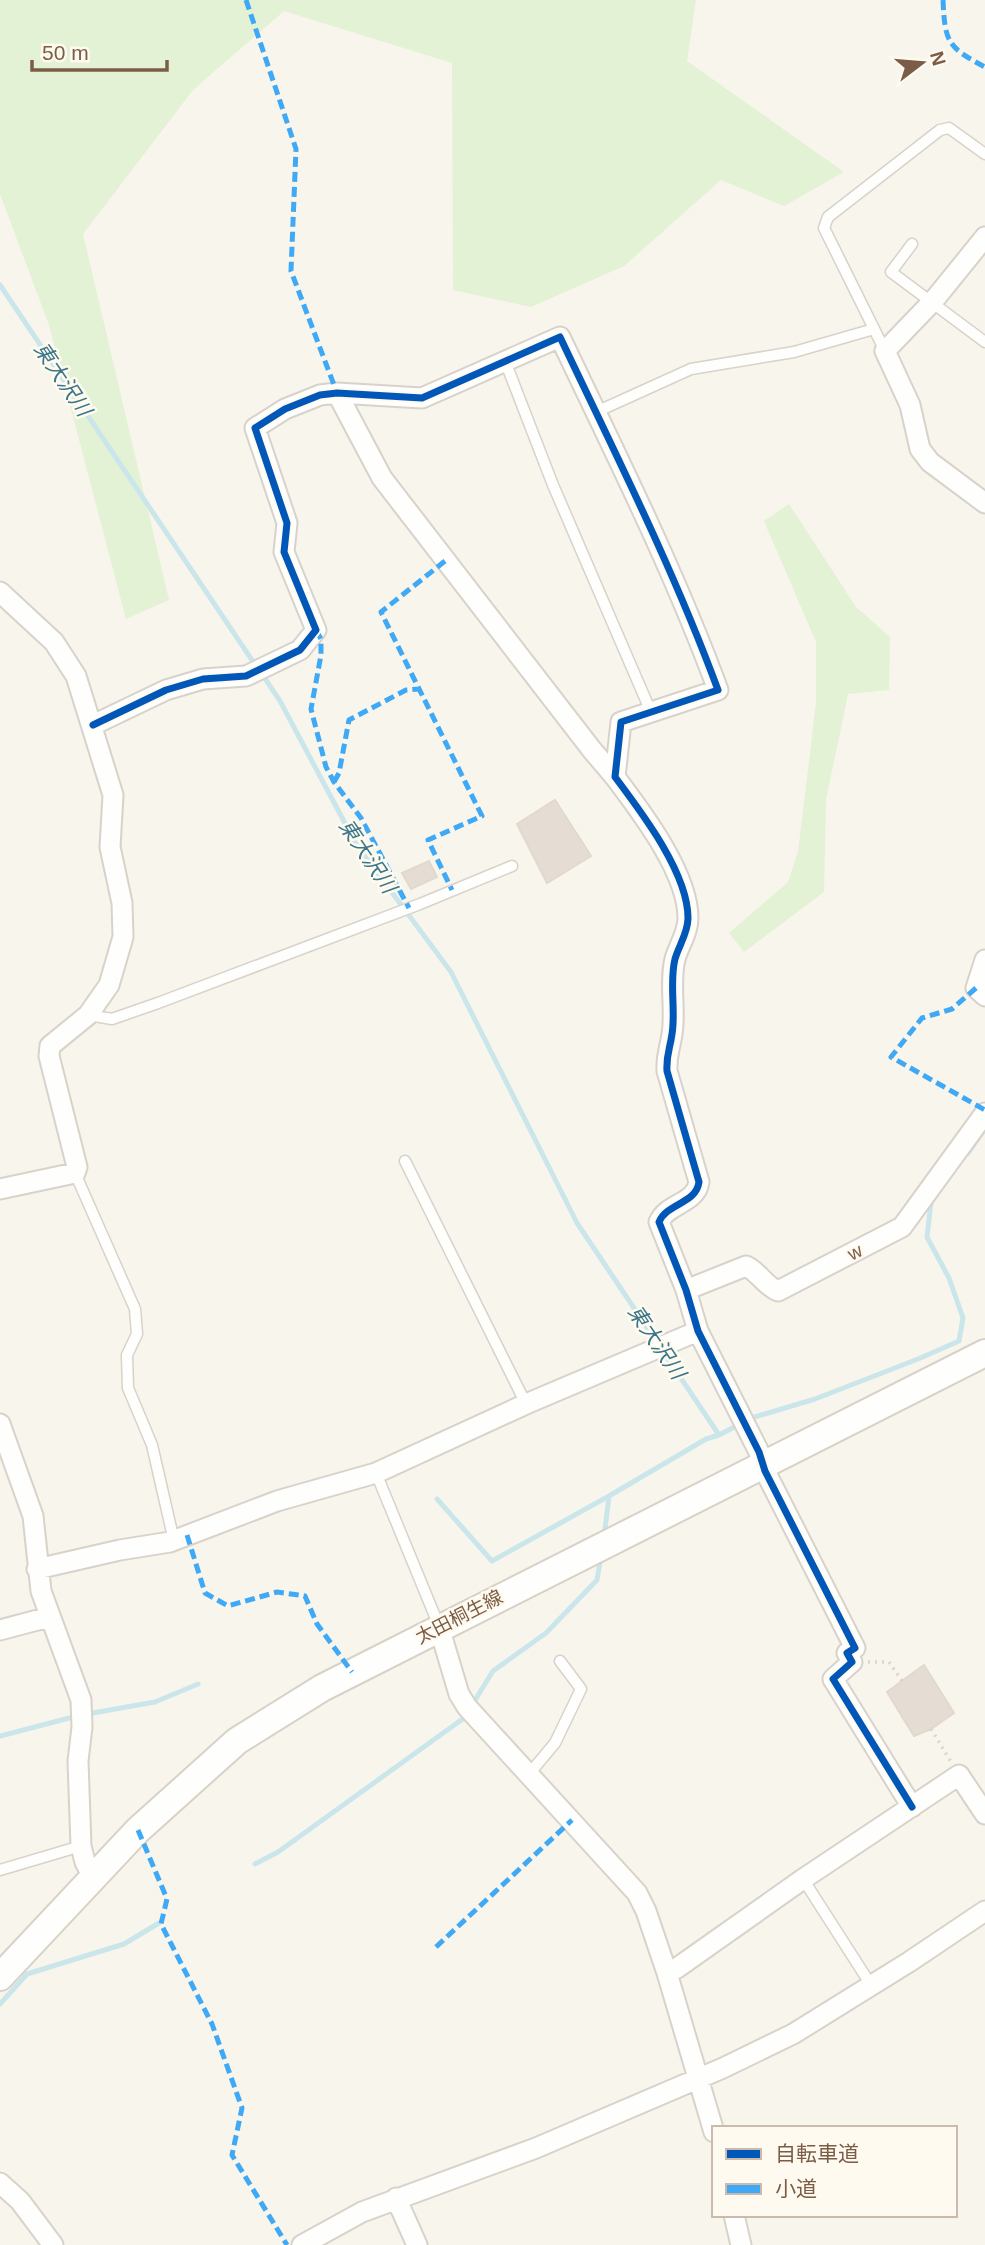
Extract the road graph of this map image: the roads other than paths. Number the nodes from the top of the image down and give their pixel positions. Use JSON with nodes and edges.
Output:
{"nodes":[{"id":1,"x":985,"y":154,"type":"edge"},
{"id":2,"x":912,"y":244,"type":"dead end"},
{"id":3,"x":983,"y":244,"type":"edge"},
{"id":4,"x":931,"y":303,"type":"junction"},
{"id":5,"x":874,"y":329,"type":"junction"},
{"id":6,"x":985,"y":342,"type":"edge"},
{"id":7,"x":885,"y":351,"type":"junction"},
{"id":8,"x":505,"y":362,"type":"junction"},
{"id":9,"x":337,"y":393,"type":"junction"},
{"id":10,"x":596,"y":412,"type":"junction"},
{"id":11,"x":985,"y":503,"type":"edge"},
{"id":12,"x":0,"y":592,"type":"edge"},
{"id":13,"x":651,"y":712,"type":"junction"},
{"id":14,"x":93,"y":726,"type":"junction"},
{"id":15,"x":615,"y":777,"type":"junction"},
{"id":16,"x":512,"y":866,"type":"dead end"},
{"id":17,"x":985,"y":960,"type":"edge"},
{"id":18,"x":980,"y":992,"type":"edge"},
{"id":19,"x":88,"y":1015,"type":"junction"},
{"id":20,"x":985,"y":1113,"type":"edge"},
{"id":21,"x":405,"y":1161,"type":"dead end"},
{"id":22,"x":75,"y":1173,"type":"junction"},
{"id":23,"x":0,"y":1189,"type":"edge"},
{"id":24,"x":686,"y":1290,"type":"junction"},
{"id":25,"x":698,"y":1331,"type":"junction"},
{"id":26,"x":985,"y":1353,"type":"edge"},
{"id":27,"x":526,"y":1404,"type":"junction"},
{"id":28,"x":0,"y":1424,"type":"edge"},
{"id":29,"x":763,"y":1464,"type":"junction"},
{"id":30,"x":376,"y":1473,"type":"junction"},
{"id":31,"x":173,"y":1541,"type":"junction"},
{"id":32,"x":37,"y":1569,"type":"junction"},
{"id":33,"x":49,"y":1617,"type":"junction"},
{"id":34,"x":439,"y":1627,"type":"junction"},
{"id":35,"x":0,"y":1630,"type":"edge"},
{"id":36,"x":560,"y":1661,"type":"dead end"},
{"id":37,"x":529,"y":1774,"type":"junction"},
{"id":38,"x":912,"y":1807,"type":"junction"},
{"id":39,"x":985,"y":1814,"type":"edge"},
{"id":40,"x":81,"y":1846,"type":"junction"},
{"id":41,"x":0,"y":1870,"type":"edge"},
{"id":42,"x":93,"y":1877,"type":"junction"},
{"id":43,"x":803,"y":1879,"type":"junction"},
{"id":44,"x":985,"y":1911,"type":"edge"},
{"id":45,"x":667,"y":1973,"type":"junction"},
{"id":46,"x":0,"y":1977,"type":"edge"},
{"id":47,"x":871,"y":1985,"type":"junction"},
{"id":48,"x":698,"y":2079,"type":"junction"},
{"id":49,"x":712,"y":2126,"type":"edge"},
{"id":50,"x":0,"y":2183,"type":"edge"},
{"id":51,"x":396,"y":2198,"type":"junction"},
{"id":52,"x":734,"y":2217,"type":"edge"},
{"id":53,"x":53,"y":2245,"type":"edge"},
{"id":54,"x":302,"y":2245,"type":"edge"},
{"id":55,"x":417,"y":2245,"type":"edge"},
{"id":56,"x":741,"y":2245,"type":"edge"}],
"edges":[{"from":1,"to":5,"type":"lane"},
{"from":2,"to":4,"type":"lane"},
{"from":3,"to":4,"type":"street"},
{"from":4,"to":6,"type":"lane"},
{"from":4,"to":7,"type":"street"},
{"from":5,"to":7,"type":"lane"},
{"from":5,"to":10,"type":"lane"},
{"from":7,"to":11,"type":"street"},
{"from":8,"to":9,"type":"street"},
{"from":8,"to":10,"type":"street"},
{"from":8,"to":13,"type":"lane"},
{"from":9,"to":14,"type":"street"},
{"from":9,"to":15,"type":"street"},
{"from":10,"to":13,"type":"street"},
{"from":12,"to":14,"type":"street"},
{"from":13,"to":15,"type":"street"},
{"from":14,"to":19,"type":"street"},
{"from":15,"to":24,"type":"street"},
{"from":16,"to":19,"type":"lane"},
{"from":17,"to":18,"type":"street"},
{"from":19,"to":22,"type":"street"},
{"from":20,"to":24,"type":"street","name":"w"},
{"from":21,"to":27,"type":"lane"},
{"from":22,"to":23,"type":"street"},
{"from":22,"to":31,"type":"lane"},
{"from":24,"to":25,"type":"street"},
{"from":25,"to":27,"type":"street"},
{"from":25,"to":29,"type":"street"},
{"from":26,"to":29,"type":"main road","name":"太田桐生線"},
{"from":27,"to":30,"type":"street"},
{"from":28,"to":32,"type":"street"},
{"from":29,"to":34,"type":"main road","name":"太田桐生線"},
{"from":29,"to":38,"type":"street"},
{"from":30,"to":31,"type":"street"},
{"from":30,"to":34,"type":"lane"},
{"from":31,"to":32,"type":"street"},
{"from":32,"to":33,"type":"street"},
{"from":33,"to":35,"type":"street"},
{"from":33,"to":40,"type":"street"},
{"from":34,"to":37,"type":"street"},
{"from":34,"to":42,"type":"main road","name":"太田桐生線"},
{"from":36,"to":37,"type":"lane"},
{"from":37,"to":45,"type":"street"},
{"from":38,"to":39,"type":"street"},
{"from":38,"to":43,"type":"street"},
{"from":40,"to":41,"type":"lane"},
{"from":40,"to":42,"type":"street"},
{"from":42,"to":46,"type":"main road","name":"太田桐生線"},
{"from":43,"to":45,"type":"street"},
{"from":43,"to":47,"type":"lane"},
{"from":44,"to":47,"type":"street"},
{"from":45,"to":48,"type":"street"},
{"from":47,"to":48,"type":"street"},
{"from":48,"to":49,"type":"street"},
{"from":48,"to":51,"type":"street"},
{"from":50,"to":53,"type":"street"},
{"from":51,"to":54,"type":"street"},
{"from":51,"to":55,"type":"street"},
{"from":52,"to":56,"type":"street"}]}
